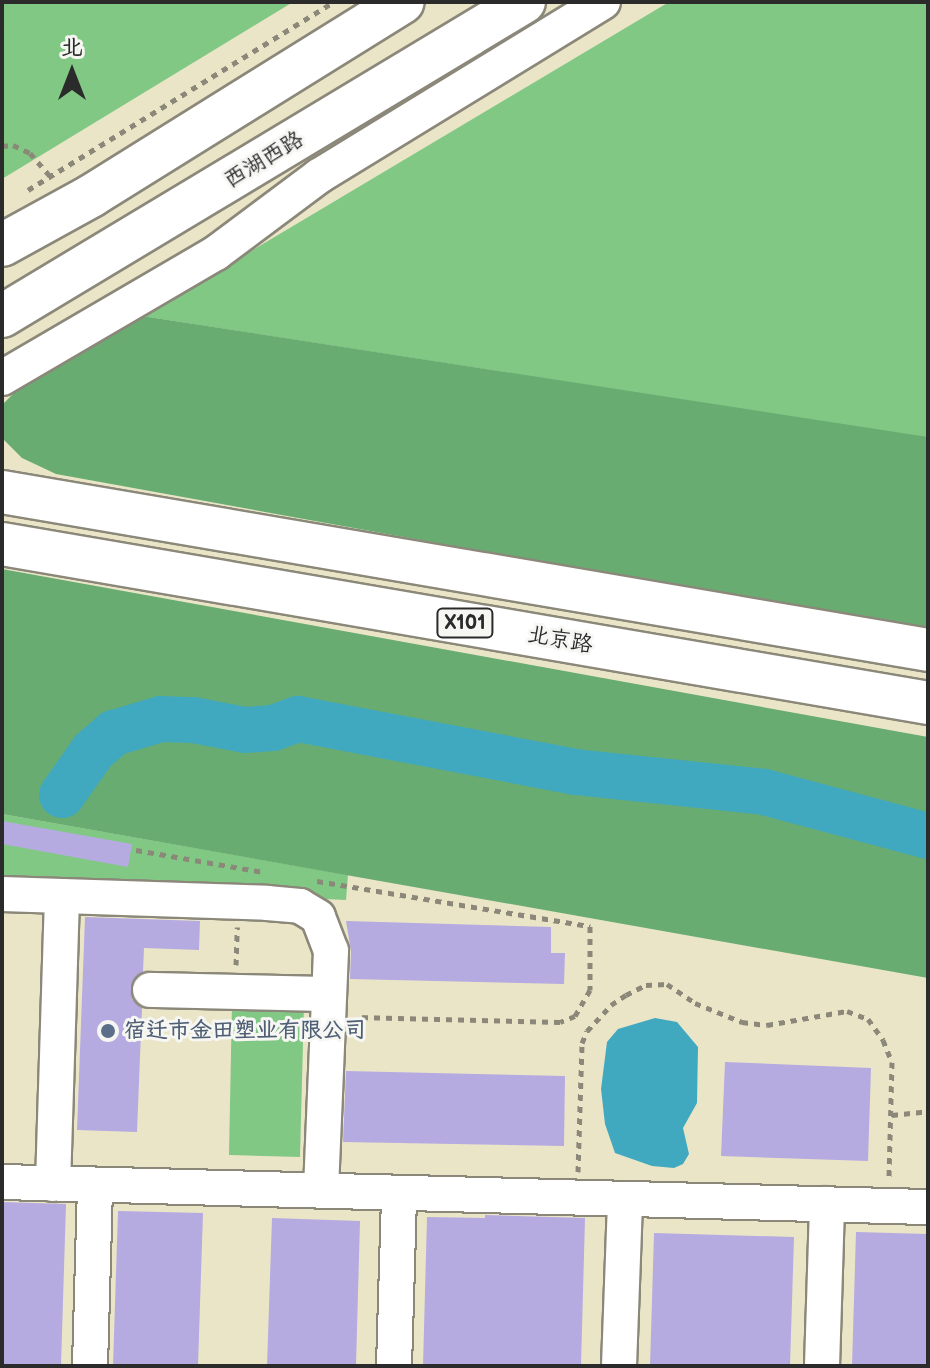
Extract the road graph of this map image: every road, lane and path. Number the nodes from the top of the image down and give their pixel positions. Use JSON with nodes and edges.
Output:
{"nodes":[{"id":1,"x":334,"y":2,"type":"edge"},
{"id":2,"x":403,"y":2,"type":"edge"},
{"id":3,"x":524,"y":2,"type":"edge"},
{"id":4,"x":603,"y":2,"type":"edge"},
{"id":5,"x":2,"y":146,"type":"edge"},
{"id":6,"x":50,"y":176,"type":"junction"},
{"id":7,"x":26,"y":191,"type":"dead end"},
{"id":8,"x":4,"y":244,"type":"edge"},
{"id":9,"x":71,"y":277,"type":"junction"},
{"id":10,"x":2,"y":316,"type":"edge"},
{"id":11,"x":2,"y":336,"type":"edge"},
{"id":12,"x":2,"y":378,"type":"edge"},
{"id":13,"x":2,"y":491,"type":"edge"},
{"id":14,"x":2,"y":544,"type":"edge"},
{"id":15,"x":928,"y":650,"type":"edge"},
{"id":16,"x":928,"y":703,"type":"edge"},
{"id":17,"x":136,"y":850,"type":"dead end"},
{"id":18,"x":277,"y":874,"type":"dead end"},
{"id":19,"x":308,"y":879,"type":"dead end"},
{"id":20,"x":2,"y":894,"type":"edge"},
{"id":21,"x":62,"y":896,"type":"junction"},
{"id":22,"x":238,"y":902,"type":"junction"},
{"id":23,"x":150,"y":990,"type":"dead end"},
{"id":24,"x":235,"y":992,"type":"junction"},
{"id":25,"x":329,"y":1006,"type":"junction"},
{"id":26,"x":928,"y":1111,"type":"edge"},
{"id":27,"x":892,"y":1115,"type":"junction"},
{"id":28,"x":2,"y":1182,"type":"edge"},
{"id":29,"x":53,"y":1184,"type":"junction"},
{"id":30,"x":95,"y":1185,"type":"junction"},
{"id":31,"x":321,"y":1191,"type":"junction"},
{"id":32,"x":399,"y":1193,"type":"junction"},
{"id":33,"x":577,"y":1197,"type":"junction"},
{"id":34,"x":625,"y":1199,"type":"junction"},
{"id":35,"x":827,"y":1204,"type":"junction"},
{"id":36,"x":887,"y":1205,"type":"junction"},
{"id":37,"x":928,"y":1207,"type":"edge"},
{"id":38,"x":90,"y":1366,"type":"edge"},
{"id":39,"x":394,"y":1366,"type":"edge"},
{"id":40,"x":619,"y":1366,"type":"edge"},
{"id":41,"x":822,"y":1366,"type":"edge"}],
"edges":[{"from":1,"to":6,"type":"path"},
{"from":2,"to":8,"type":"main road"},
{"from":3,"to":9,"type":"main road","name":"西湖西路"},
{"from":4,"to":12,"type":"lane"},
{"from":5,"to":6,"type":"path"},
{"from":6,"to":7,"type":"path"},
{"from":9,"to":10,"type":"main road","name":"西湖西路"},
{"from":9,"to":11,"type":"main road"},
{"from":13,"to":15,"type":"main road","number":"X101"},
{"from":14,"to":16,"type":"main road","name":"北京路","number":"X101"},
{"from":17,"to":18,"type":"path"},
{"from":19,"to":25,"type":"path"},
{"from":20,"to":21,"type":"lane"},
{"from":21,"to":22,"type":"lane"},
{"from":21,"to":29,"type":"lane"},
{"from":22,"to":24,"type":"path"},
{"from":22,"to":25,"type":"lane"},
{"from":23,"to":24,"type":"lane"},
{"from":24,"to":25,"type":"lane"},
{"from":25,"to":31,"type":"lane"},
{"from":26,"to":27,"type":"path"},
{"from":27,"to":33,"type":"path"},
{"from":27,"to":36,"type":"path"},
{"from":28,"to":29,"type":"lane"},
{"from":29,"to":30,"type":"lane"},
{"from":30,"to":31,"type":"lane"},
{"from":30,"to":38,"type":"lane"},
{"from":31,"to":32,"type":"lane"},
{"from":32,"to":33,"type":"lane"},
{"from":32,"to":39,"type":"lane"},
{"from":33,"to":34,"type":"lane"},
{"from":34,"to":35,"type":"lane"},
{"from":34,"to":40,"type":"lane"},
{"from":35,"to":36,"type":"lane"},
{"from":35,"to":41,"type":"lane"},
{"from":36,"to":37,"type":"lane"}]}
